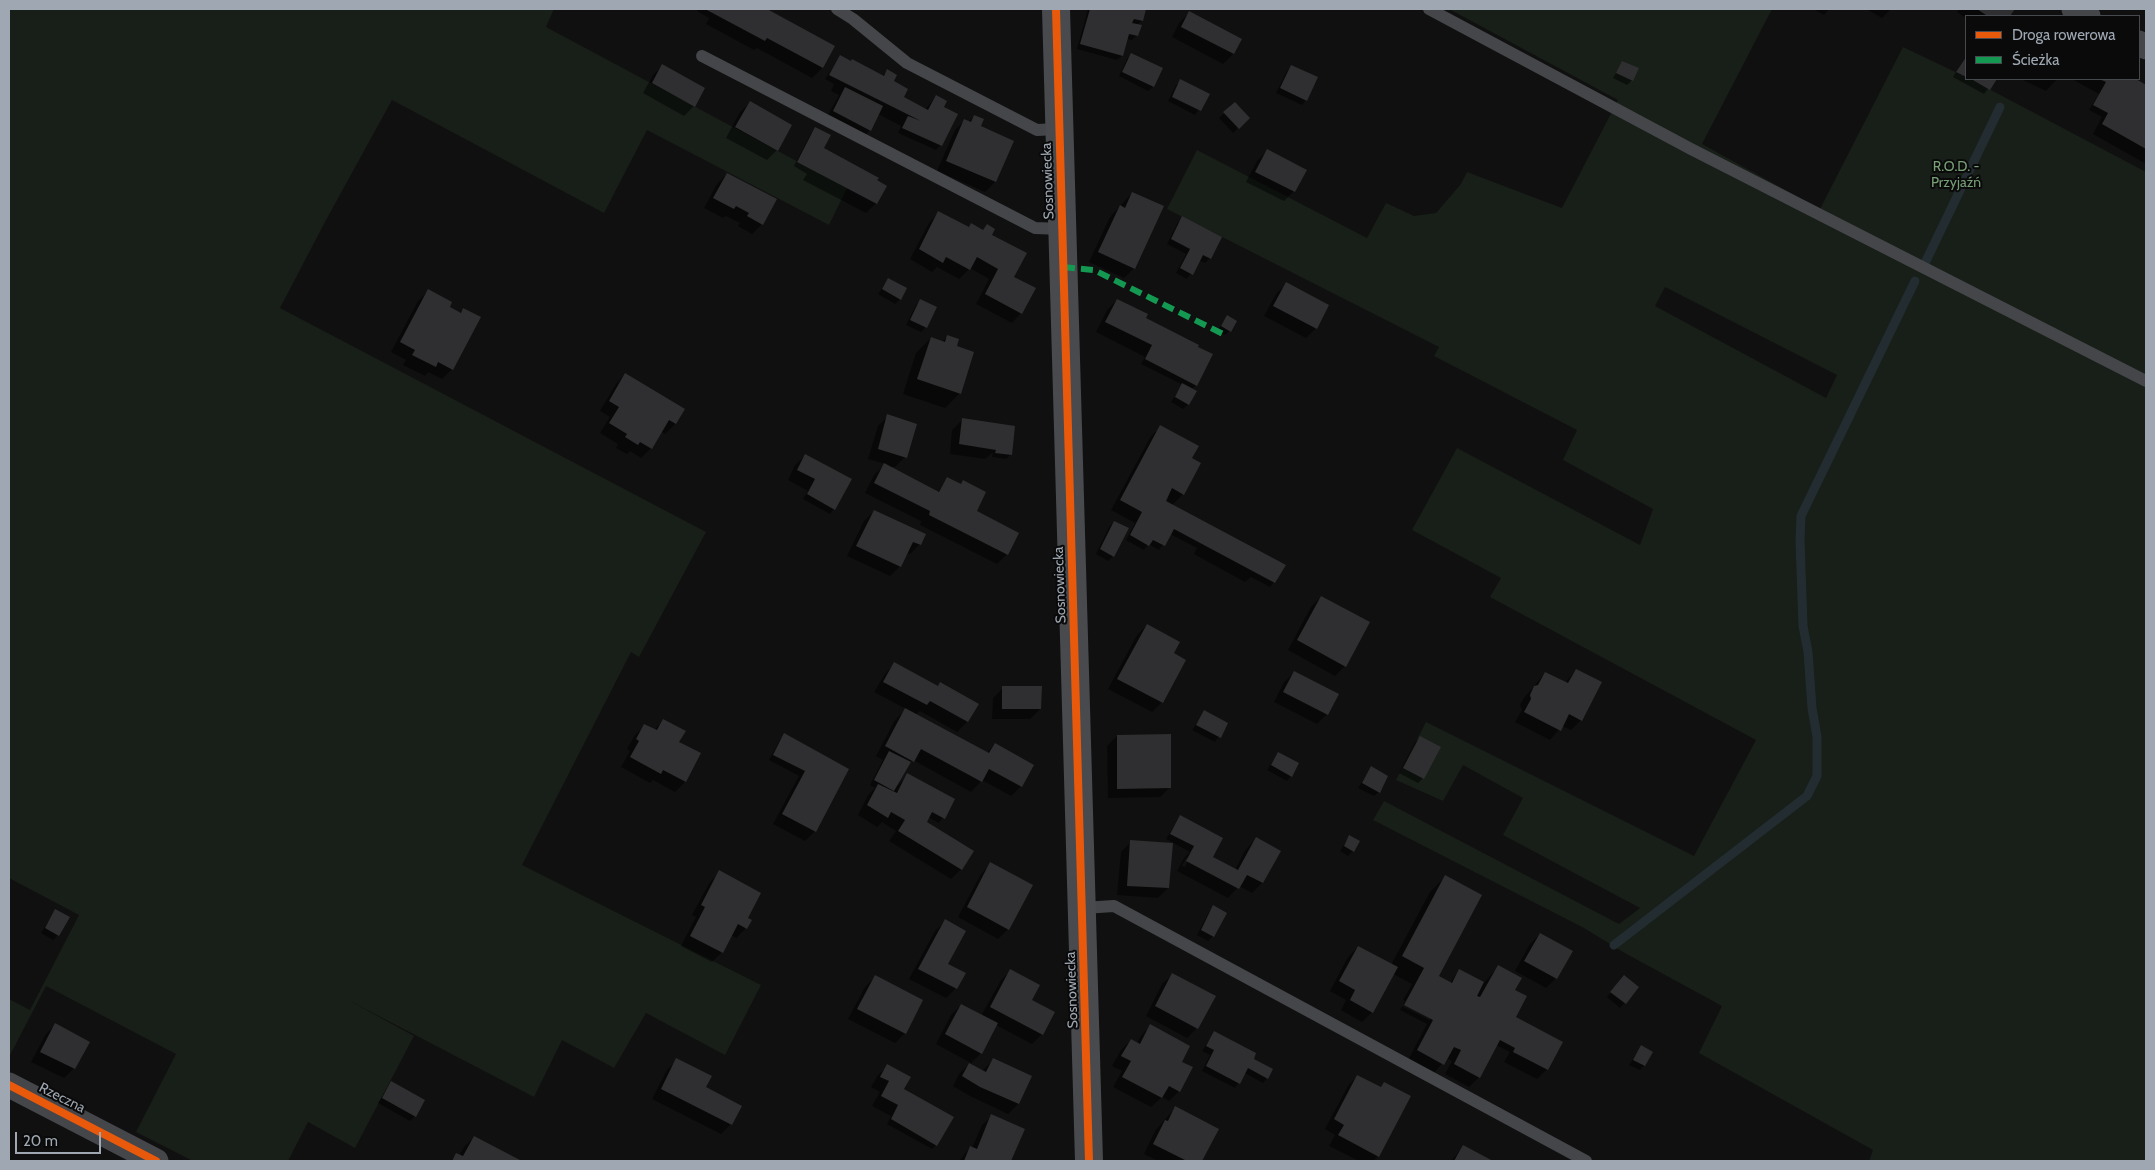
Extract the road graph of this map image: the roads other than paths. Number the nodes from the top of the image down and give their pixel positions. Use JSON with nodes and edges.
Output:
{"nodes":[{"id":1,"x":837,"y":9,"type":"edge"},
{"id":2,"x":1056,"y":9,"type":"edge"},
{"id":3,"x":1429,"y":9,"type":"edge"},
{"id":4,"x":2074,"y":9,"type":"edge"},
{"id":5,"x":2086,"y":15,"type":"edge"},
{"id":6,"x":702,"y":56,"type":"dead end"},
{"id":7,"x":1058,"y":129,"type":"junction"},
{"id":8,"x":1062,"y":228,"type":"junction"},
{"id":9,"x":2146,"y":381,"type":"edge"},
{"id":10,"x":1083,"y":908,"type":"junction"},
{"id":11,"x":9,"y":1085,"type":"edge"},
{"id":12,"x":156,"y":1161,"type":"edge"},
{"id":13,"x":1089,"y":1161,"type":"edge"},
{"id":14,"x":1586,"y":1161,"type":"edge"}],
"edges":[{"from":1,"to":7,"type":"lane"},
{"from":2,"to":7,"type":"street","name":"Sosnowiecka"},
{"from":3,"to":9,"type":"lane"},
{"from":4,"to":5,"type":"street"},
{"from":6,"to":8,"type":"lane"},
{"from":7,"to":8,"type":"street","name":"Sosnowiecka"},
{"from":8,"to":10,"type":"street","name":"Sosnowiecka"},
{"from":10,"to":13,"type":"street","name":"Sosnowiecka"},
{"from":10,"to":14,"type":"lane"},
{"from":11,"to":12,"type":"street","name":"Rzeczna"}]}
